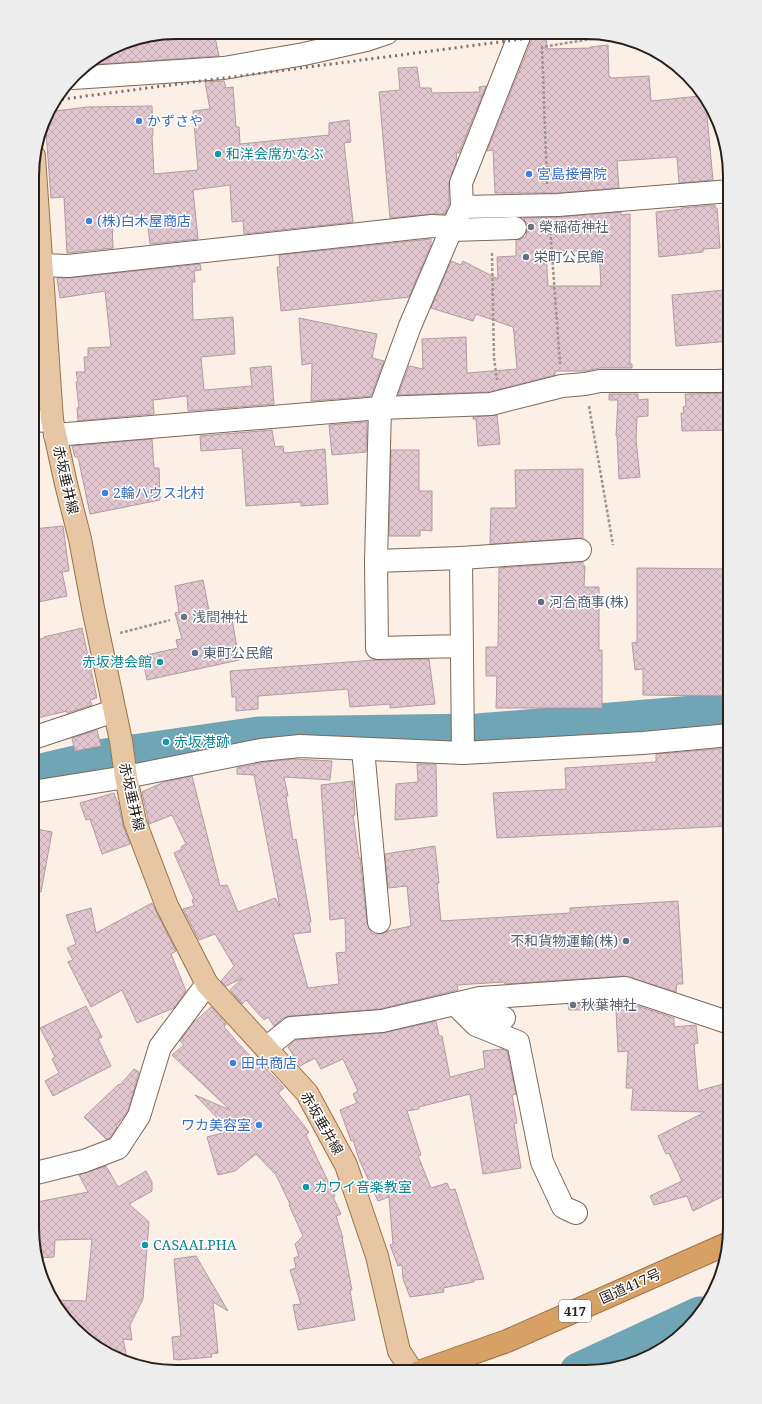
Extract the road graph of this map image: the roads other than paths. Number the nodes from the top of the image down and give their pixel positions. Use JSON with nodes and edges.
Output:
{"nodes":[{"id":1,"x":369,"y":39,"type":"edge"},
{"id":2,"x":518,"y":39,"type":"edge"},
{"id":3,"x":82,"y":77,"type":"edge"},
{"id":4,"x":723,"y":192,"type":"edge"},
{"id":5,"x":462,"y":206,"type":"junction"},
{"id":6,"x":39,"y":224,"type":"edge"},
{"id":7,"x":452,"y":228,"type":"junction"},
{"id":8,"x":515,"y":228,"type":"dead end"},
{"id":9,"x":42,"y":265,"type":"junction"},
{"id":10,"x":723,"y":381,"type":"edge"},
{"id":11,"x":380,"y":408,"type":"junction"},
{"id":12,"x":47,"y":425,"type":"edge"},
{"id":13,"x":580,"y":550,"type":"dead end"},
{"id":14,"x":461,"y":558,"type":"junction"},
{"id":15,"x":376,"y":561,"type":"junction"},
{"id":16,"x":462,"y":646,"type":"junction"},
{"id":17,"x":114,"y":712,"type":"junction"},
{"id":18,"x":39,"y":736,"type":"edge"},
{"id":19,"x":723,"y":736,"type":"edge"},
{"id":20,"x":463,"y":739,"type":"junction"},
{"id":21,"x":363,"y":749,"type":"junction"},
{"id":22,"x":125,"y":772,"type":"junction"},
{"id":23,"x":39,"y":790,"type":"edge"},
{"id":24,"x":379,"y":922,"type":"dead end"},
{"id":25,"x":207,"y":984,"type":"junction"},
{"id":26,"x":462,"y":1003,"type":"junction"},
{"id":27,"x":504,"y":1018,"type":"dead end"},
{"id":28,"x":723,"y":1020,"type":"edge"},
{"id":29,"x":266,"y":1048,"type":"junction"},
{"id":30,"x":39,"y":1172,"type":"edge"},
{"id":31,"x":576,"y":1213,"type":"dead end"},
{"id":32,"x":722,"y":1246,"type":"edge"},
{"id":33,"x":408,"y":1365,"type":"edge"},
{"id":34,"x":439,"y":1365,"type":"edge"}],
"edges":[{"from":1,"to":3,"type":"street"},
{"from":2,"to":5,"type":"street"},
{"from":4,"to":5,"type":"street"},
{"from":5,"to":7,"type":"street"},
{"from":6,"to":9,"type":"main road","name":"赤坂垂井線"},
{"from":7,"to":8,"type":"street"},
{"from":7,"to":9,"type":"street"},
{"from":7,"to":11,"type":"street"},
{"from":9,"to":12,"type":"main road","name":"赤坂垂井線"},
{"from":10,"to":11,"type":"street"},
{"from":11,"to":12,"type":"street"},
{"from":11,"to":15,"type":"street"},
{"from":12,"to":17,"type":"main road","name":"赤坂垂井線"},
{"from":13,"to":14,"type":"street"},
{"from":14,"to":15,"type":"street"},
{"from":14,"to":16,"type":"street"},
{"from":15,"to":16,"type":"street"},
{"from":16,"to":20,"type":"street"},
{"from":17,"to":18,"type":"street"},
{"from":17,"to":22,"type":"main road","name":"赤坂垂井線"},
{"from":19,"to":20,"type":"street"},
{"from":20,"to":21,"type":"street"},
{"from":21,"to":22,"type":"street"},
{"from":21,"to":24,"type":"street"},
{"from":22,"to":23,"type":"street"},
{"from":22,"to":25,"type":"main road","name":"赤坂垂井線"},
{"from":25,"to":29,"type":"main road","name":"赤坂垂井線"},
{"from":25,"to":30,"type":"street"},
{"from":26,"to":27,"type":"street"},
{"from":26,"to":28,"type":"street"},
{"from":26,"to":29,"type":"street"},
{"from":26,"to":31,"type":"street"},
{"from":29,"to":33,"type":"main road","name":"赤坂垂井線"},
{"from":32,"to":34,"type":"highway","name":"国道417号","number":"417"}]}
